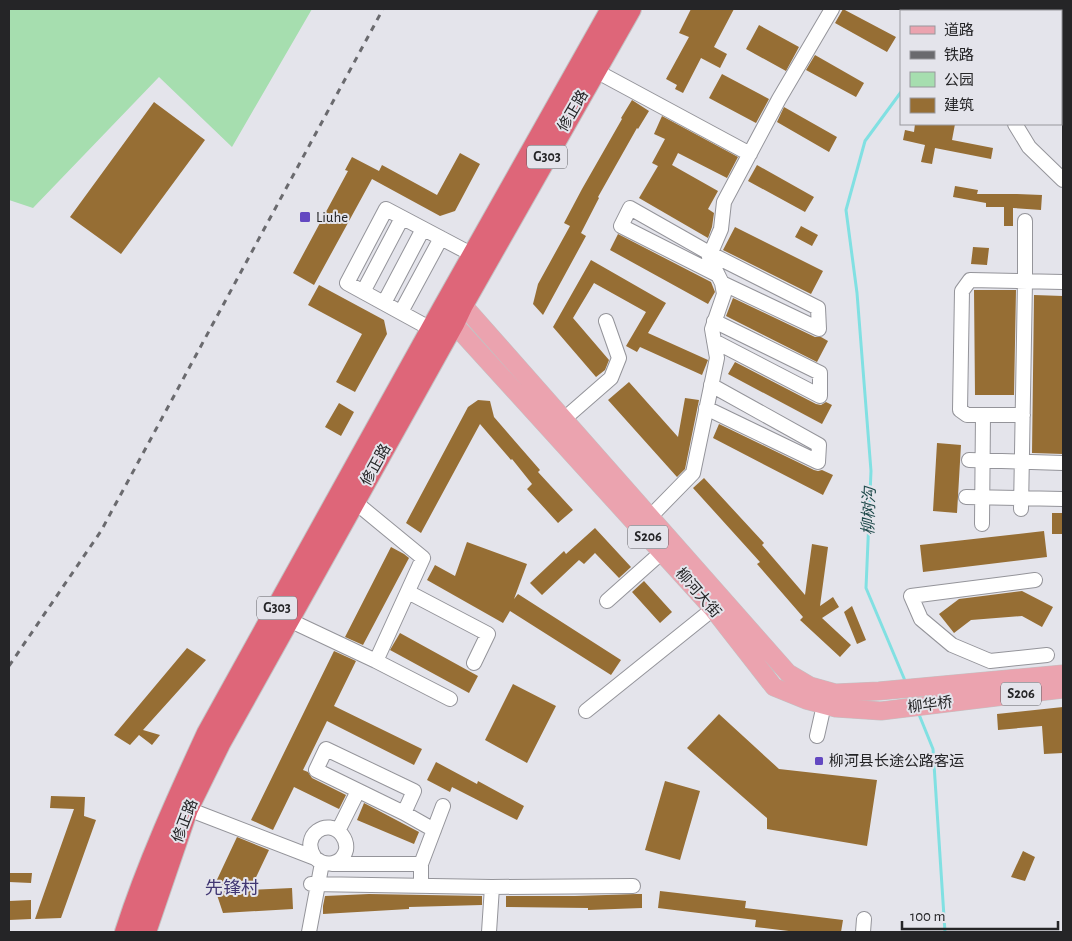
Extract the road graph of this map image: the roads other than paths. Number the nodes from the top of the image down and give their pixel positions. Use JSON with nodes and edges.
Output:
{"nodes":[{"id":1,"x":611,"y":9,"type":"edge"},
{"id":2,"x":631,"y":9,"type":"edge"},
{"id":3,"x":832,"y":9,"type":"edge"},
{"id":4,"x":596,"y":71,"type":"junction"},
{"id":5,"x":1017,"y":125,"type":"edge"},
{"id":6,"x":750,"y":154,"type":"junction"},
{"id":7,"x":1063,"y":180,"type":"edge"},
{"id":8,"x":1025,"y":221,"type":"dead end"},
{"id":9,"x":423,"y":229,"type":"junction"},
{"id":10,"x":441,"y":238,"type":"junction"},
{"id":11,"x":711,"y":254,"type":"junction"},
{"id":12,"x":473,"y":255,"type":"junction"},
{"id":13,"x":720,"y":279,"type":"junction"},
{"id":14,"x":1025,"y":281,"type":"junction"},
{"id":15,"x":1063,"y":282,"type":"edge"},
{"id":16,"x":384,"y":303,"type":"junction"},
{"id":17,"x":453,"y":308,"type":"junction"},
{"id":18,"x":401,"y":312,"type":"junction"},
{"id":19,"x":606,"y":321,"type":"dead end"},
{"id":20,"x":714,"y":321,"type":"junction"},
{"id":21,"x":431,"y":329,"type":"junction"},
{"id":22,"x":714,"y":342,"type":"junction"},
{"id":23,"x":711,"y":385,"type":"junction"},
{"id":24,"x":706,"y":408,"type":"junction"},
{"id":25,"x":983,"y":415,"type":"junction"},
{"id":26,"x":1023,"y":415,"type":"junction"},
{"id":27,"x":564,"y":419,"type":"junction"},
{"id":28,"x":976,"y":461,"type":"junction"},
{"id":29,"x":1022,"y":462,"type":"junction"},
{"id":30,"x":1063,"y":463,"type":"edge"},
{"id":31,"x":966,"y":497,"type":"dead end"},
{"id":32,"x":982,"y":497,"type":"junction"},
{"id":33,"x":1063,"y":499,"type":"edge"},
{"id":34,"x":355,"y":502,"type":"junction"},
{"id":35,"x":1021,"y":504,"type":"junction"},
{"id":36,"x":650,"y":517,"type":"junction"},
{"id":37,"x":982,"y":524,"type":"dead end"},
{"id":38,"x":662,"y":552,"type":"junction"},
{"id":39,"x":1035,"y":580,"type":"dead end"},
{"id":40,"x":408,"y":592,"type":"junction"},
{"id":41,"x":607,"y":601,"type":"dead end"},
{"id":42,"x":713,"y":609,"type":"junction"},
{"id":43,"x":289,"y":620,"type":"junction"},
{"id":44,"x":1047,"y":655,"type":"dead end"},
{"id":45,"x":990,"y":661,"type":"junction"},
{"id":46,"x":376,"y":662,"type":"junction"},
{"id":47,"x":474,"y":663,"type":"dead end"},
{"id":48,"x":1063,"y":674,"type":"edge"},
{"id":49,"x":983,"y":681,"type":"junction"},
{"id":50,"x":1063,"y":689,"type":"edge"},
{"id":51,"x":879,"y":691,"type":"joint"},
{"id":52,"x":450,"y":699,"type":"dead end"},
{"id":53,"x":824,"y":705,"type":"junction"},
{"id":54,"x":586,"y":711,"type":"dead end"},
{"id":55,"x":881,"y":711,"type":"joint"},
{"id":56,"x":817,"y":736,"type":"dead end"},
{"id":57,"x":358,"y":791,"type":"junction"},
{"id":58,"x":443,"y":806,"type":"dead end"},
{"id":59,"x":188,"y":809,"type":"junction"},
{"id":60,"x":404,"y":813,"type":"junction"},
{"id":61,"x":434,"y":830,"type":"junction"},
{"id":62,"x":338,"y":831,"type":"junction"},
{"id":63,"x":323,"y":862,"type":"junction"},
{"id":64,"x":421,"y":864,"type":"junction"},
{"id":65,"x":314,"y":884,"type":"junction"},
{"id":66,"x":421,"y":886,"type":"junction"},
{"id":67,"x":633,"y":886,"type":"dead end"},
{"id":68,"x":492,"y":887,"type":"junction"},
{"id":69,"x":125,"y":932,"type":"edge"},
{"id":70,"x":146,"y":932,"type":"edge"},
{"id":71,"x":309,"y":932,"type":"edge"},
{"id":72,"x":489,"y":932,"type":"edge"}],
"edges":[{"from":1,"to":12,"type":"highway","name":"修正路","number":"G303"},
{"from":2,"to":4,"type":"highway","name":"修正路","number":"G303"},
{"from":3,"to":6,"type":"street"},
{"from":4,"to":6,"type":"street"},
{"from":4,"to":17,"type":"highway","name":"修正路","number":"G303"},
{"from":5,"to":7,"type":"street"},
{"from":6,"to":11,"type":"street"},
{"from":8,"to":14,"type":"street"},
{"from":9,"to":10,"type":"street"},
{"from":9,"to":16,"type":"street"},
{"from":9,"to":16,"type":"street"},
{"from":10,"to":12,"type":"street"},
{"from":10,"to":18,"type":"street"},
{"from":11,"to":13,"type":"street"},
{"from":11,"to":13,"type":"street"},
{"from":11,"to":13,"type":"street"},
{"from":12,"to":17,"type":"highway","name":"修正路","number":"G303"},
{"from":13,"to":20,"type":"street"},
{"from":14,"to":15,"type":"street"},
{"from":14,"to":25,"type":"street"},
{"from":14,"to":26,"type":"street"},
{"from":16,"to":18,"type":"street"},
{"from":17,"to":21,"type":"highway","name":"修正路","number":"G303"},
{"from":17,"to":27,"type":"main road","name":"柳河大街","number":"S206"},
{"from":17,"to":34,"type":"highway","name":"修正路","number":"G303"},
{"from":17,"to":38,"type":"main road","name":"柳河大街","number":"S206"},
{"from":18,"to":21,"type":"street"},
{"from":19,"to":27,"type":"street"},
{"from":20,"to":22,"type":"street"},
{"from":20,"to":22,"type":"street"},
{"from":21,"to":69,"type":"highway","name":"修正路","number":"G303"},
{"from":22,"to":23,"type":"street"},
{"from":23,"to":24,"type":"street"},
{"from":23,"to":24,"type":"street"},
{"from":24,"to":36,"type":"street"},
{"from":25,"to":26,"type":"street"},
{"from":25,"to":28,"type":"street"},
{"from":26,"to":29,"type":"street"},
{"from":27,"to":36,"type":"main road","name":"柳河大街","number":"S206"},
{"from":28,"to":29,"type":"street"},
{"from":28,"to":32,"type":"street"},
{"from":29,"to":30,"type":"street"},
{"from":29,"to":35,"type":"street"},
{"from":31,"to":32,"type":"street"},
{"from":32,"to":35,"type":"street"},
{"from":32,"to":37,"type":"street"},
{"from":33,"to":35,"type":"street"},
{"from":34,"to":40,"type":"street"},
{"from":34,"to":43,"type":"highway","name":"修正路","number":"G303"},
{"from":36,"to":51,"type":"main road","name":"柳河大街","number":"S206"},
{"from":38,"to":41,"type":"street"},
{"from":38,"to":42,"type":"main road","name":"柳河大街","number":"S206"},
{"from":39,"to":45,"type":"street"},
{"from":40,"to":46,"type":"street"},
{"from":40,"to":47,"type":"street"},
{"from":42,"to":53,"type":"main road","name":"柳河大街","number":"S206"},
{"from":42,"to":54,"type":"street"},
{"from":43,"to":46,"type":"street"},
{"from":43,"to":59,"type":"highway","name":"修正路","number":"G303"},
{"from":44,"to":45,"type":"street"},
{"from":45,"to":49,"type":"street"},
{"from":46,"to":52,"type":"street"},
{"from":48,"to":49,"type":"main road","number":"S206"},
{"from":49,"to":51,"type":"main road","name":"柳华桥","number":"S206"},
{"from":50,"to":55,"type":"main road","name":"柳华桥","number":"S206"},
{"from":53,"to":55,"type":"main road","name":"柳河大街","number":"S206"},
{"from":53,"to":56,"type":"street"},
{"from":57,"to":60,"type":"street"},
{"from":57,"to":60,"type":"street"},
{"from":57,"to":62,"type":"street"},
{"from":58,"to":61,"type":"street"},
{"from":59,"to":63,"type":"street"},
{"from":59,"to":70,"type":"highway","name":"修正路","number":"G303"},
{"from":60,"to":61,"type":"street"},
{"from":61,"to":64,"type":"street"},
{"from":62,"to":63,"type":"street"},
{"from":62,"to":63,"type":"street"},
{"from":63,"to":64,"type":"street"},
{"from":63,"to":65,"type":"street"},
{"from":64,"to":66,"type":"street"},
{"from":65,"to":66,"type":"street"},
{"from":65,"to":71,"type":"street"},
{"from":66,"to":68,"type":"street"},
{"from":67,"to":68,"type":"street"},
{"from":68,"to":72,"type":"street"}]}
